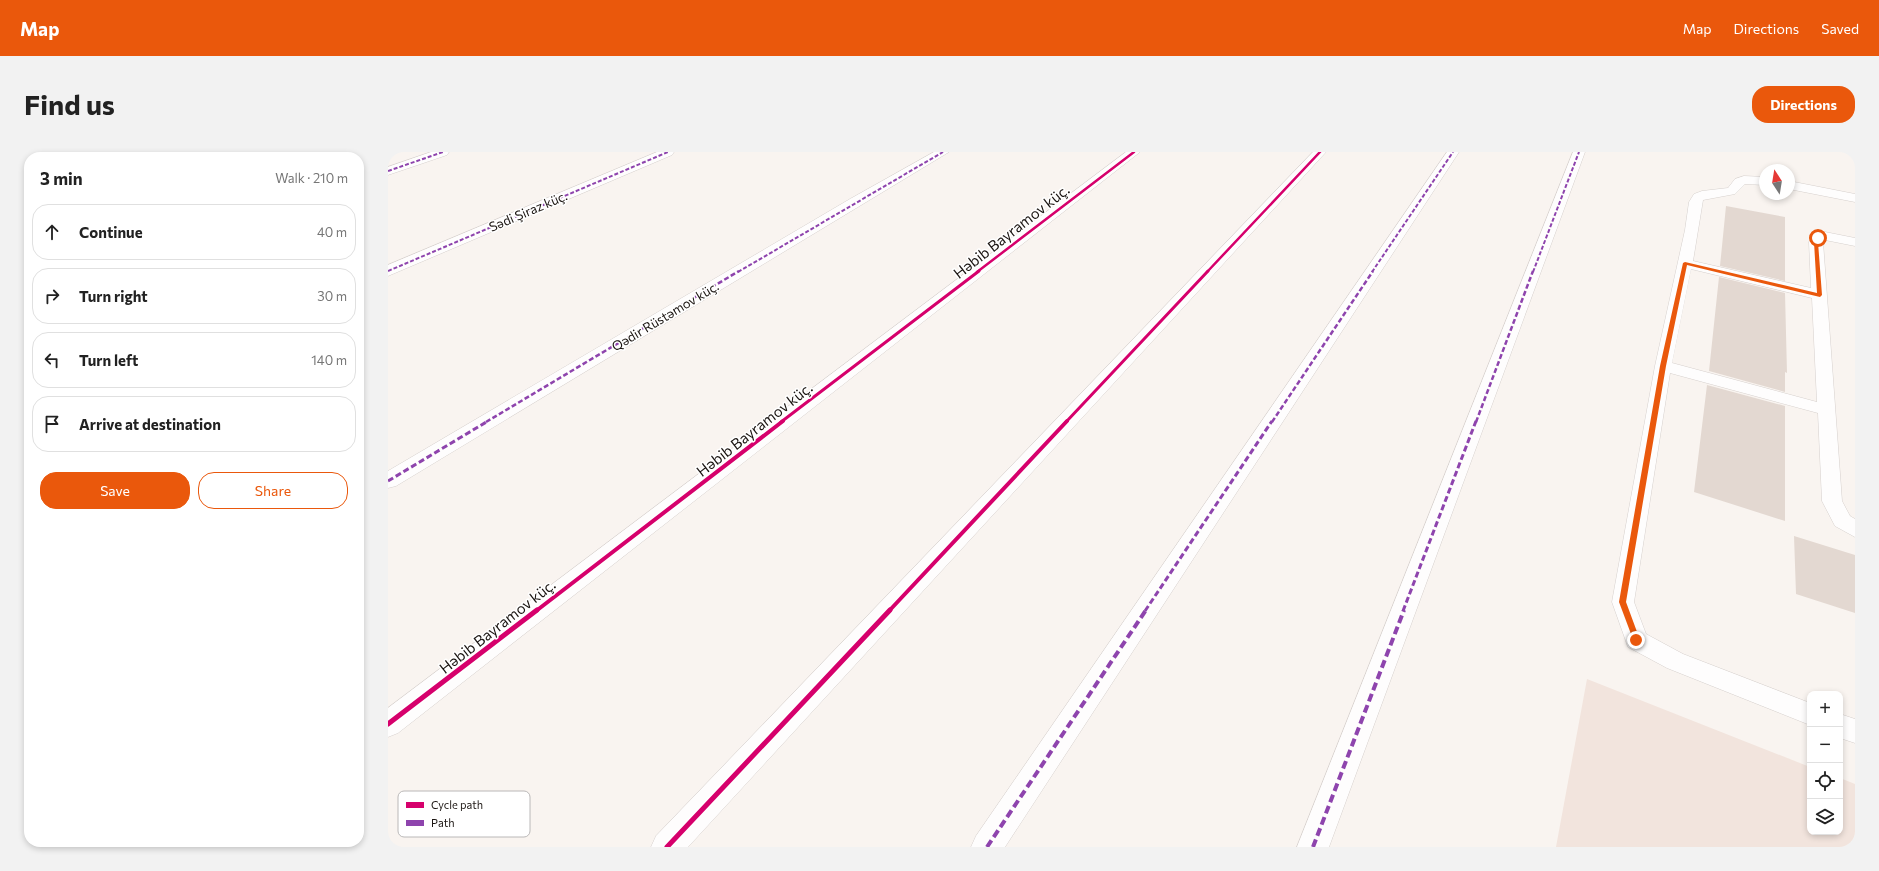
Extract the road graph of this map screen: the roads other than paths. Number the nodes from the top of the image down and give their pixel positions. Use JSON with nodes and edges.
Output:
{"nodes":[{"id":1,"x":443,"y":152,"type":"edge"},
{"id":2,"x":668,"y":152,"type":"edge"},
{"id":3,"x":943,"y":152,"type":"edge"},
{"id":4,"x":1134,"y":152,"type":"edge"},
{"id":5,"x":1320,"y":152,"type":"edge"},
{"id":6,"x":1453,"y":152,"type":"edge"},
{"id":7,"x":1579,"y":152,"type":"edge"},
{"id":8,"x":388,"y":171,"type":"edge"},
{"id":9,"x":1759,"y":181,"type":"edge"},
{"id":10,"x":1795,"y":186,"type":"edge"},
{"id":11,"x":1855,"y":198,"type":"edge"},
{"id":12,"x":1855,"y":242,"type":"edge"},
{"id":13,"x":1685,"y":263,"type":"junction"},
{"id":14,"x":388,"y":271,"type":"edge"},
{"id":15,"x":1820,"y":295,"type":"junction"},
{"id":16,"x":1663,"y":366,"type":"junction"},
{"id":17,"x":1827,"y":410,"type":"junction"},
{"id":18,"x":388,"y":481,"type":"edge"},
{"id":19,"x":1855,"y":529,"type":"edge"},
{"id":20,"x":1807,"y":713,"type":"edge"},
{"id":21,"x":388,"y":724,"type":"edge"},
{"id":22,"x":1843,"y":727,"type":"edge"},
{"id":23,"x":1855,"y":731,"type":"edge"},
{"id":24,"x":667,"y":847,"type":"edge"},
{"id":25,"x":988,"y":847,"type":"edge"},
{"id":26,"x":1312,"y":847,"type":"edge"}],
"edges":[{"from":1,"to":8,"type":"street"},
{"from":2,"to":14,"type":"street","name":"Sədi Şiraz küç."},
{"from":3,"to":18,"type":"street","name":"Qədir Rüstəmov küç."},
{"from":4,"to":21,"type":"street","name":"Həbib Bayramov küç."},
{"from":5,"to":24,"type":"street"},
{"from":6,"to":25,"type":"street"},
{"from":7,"to":26,"type":"street"},
{"from":9,"to":13,"type":"lane"},
{"from":10,"to":11,"type":"lane"},
{"from":12,"to":15,"type":"lane"},
{"from":13,"to":15,"type":"lane"},
{"from":13,"to":16,"type":"lane"},
{"from":15,"to":17,"type":"lane"},
{"from":16,"to":17,"type":"lane"},
{"from":16,"to":20,"type":"lane"},
{"from":17,"to":19,"type":"lane"},
{"from":22,"to":23,"type":"lane"}]}
